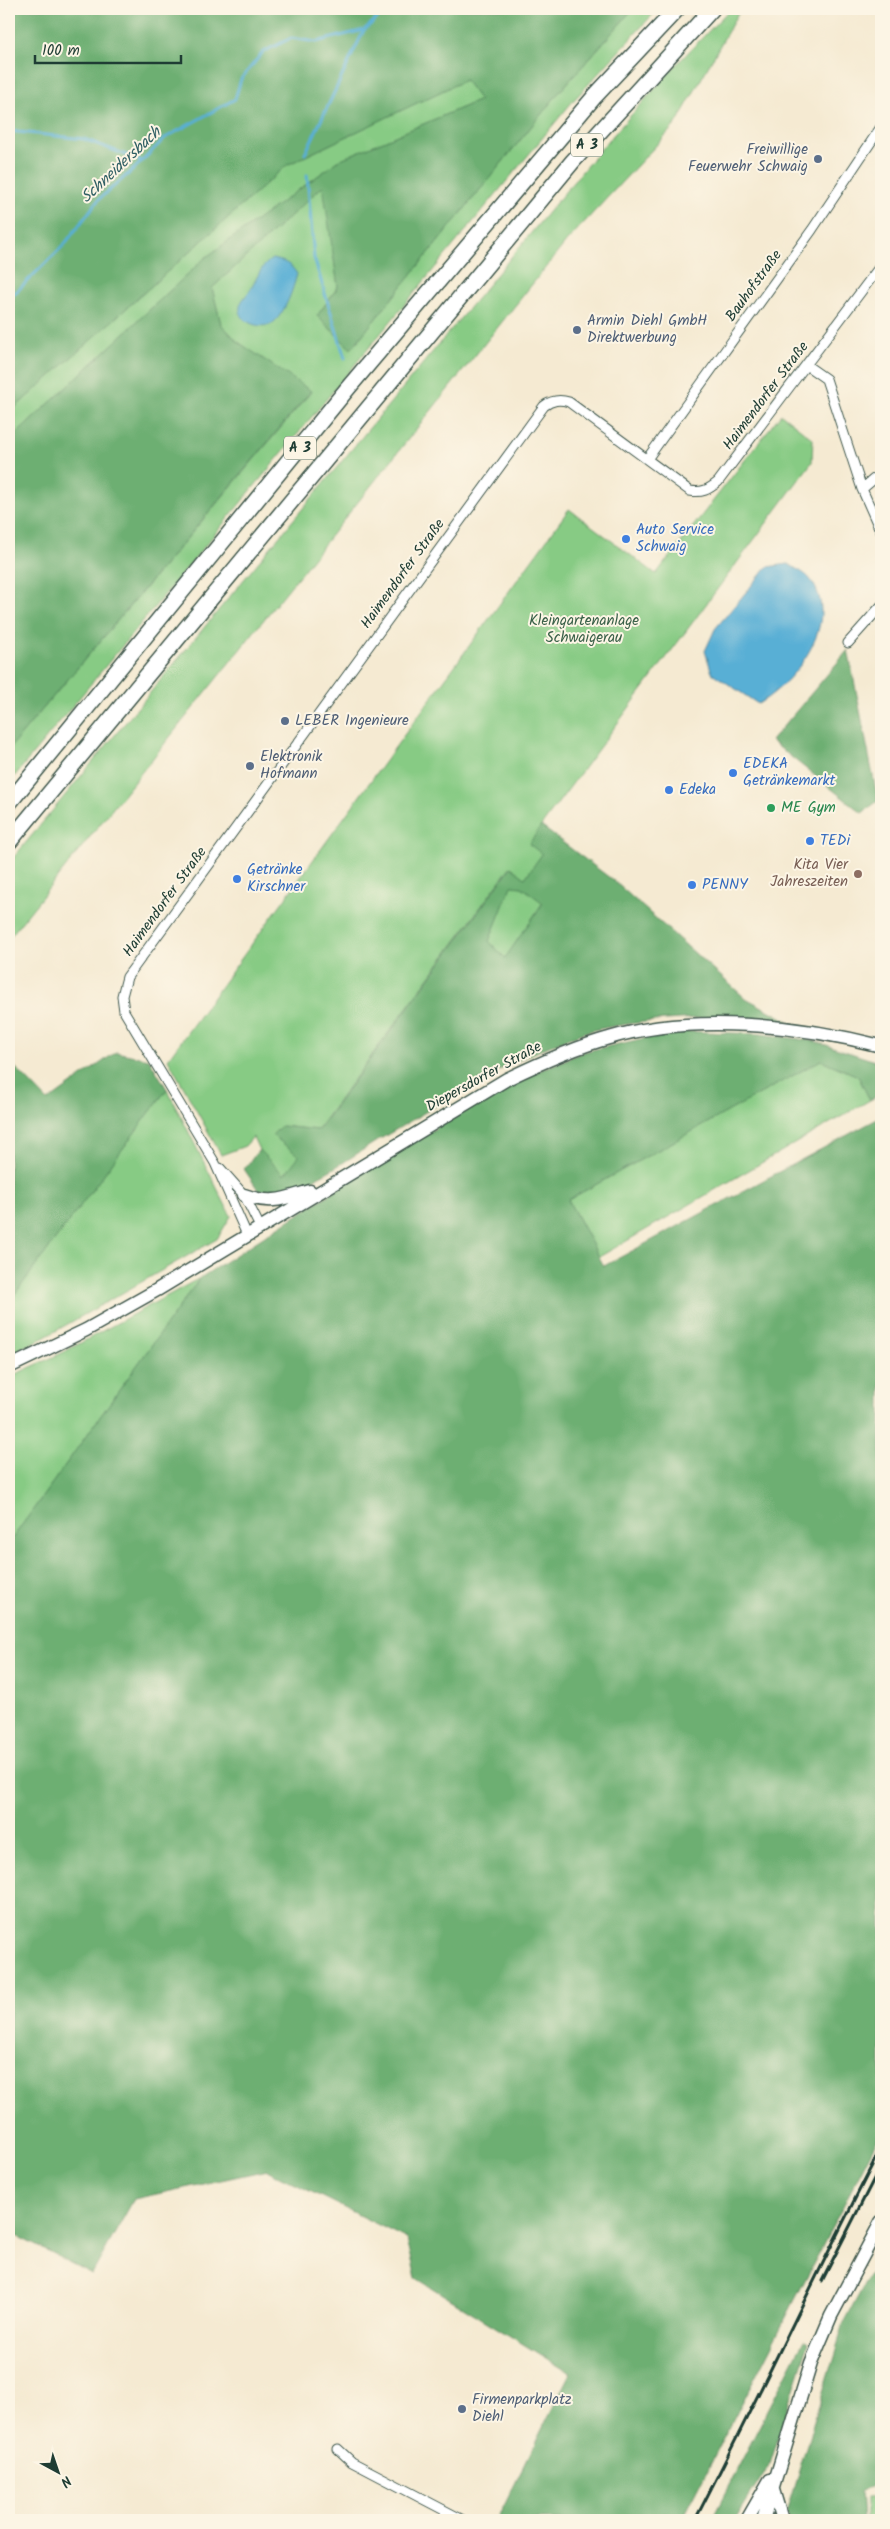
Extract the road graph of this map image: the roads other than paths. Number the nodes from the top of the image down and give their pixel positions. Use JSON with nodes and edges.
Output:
{"nodes":[{"id":1,"x":677,"y":9,"type":"edge"},
{"id":2,"x":712,"y":9,"type":"edge"},
{"id":3,"x":881,"y":127,"type":"edge"},
{"id":4,"x":881,"y":265,"type":"edge"},
{"id":5,"x":806,"y":365,"type":"junction"},
{"id":6,"x":647,"y":459,"type":"junction"},
{"id":7,"x":881,"y":473,"type":"edge"},
{"id":8,"x":862,"y":488,"type":"junction"},
{"id":9,"x":881,"y":532,"type":"edge"},
{"id":10,"x":881,"y":606,"type":"edge"},
{"id":11,"x":848,"y":643,"type":"dead end"},
{"id":12,"x":9,"y":803,"type":"edge"},
{"id":13,"x":9,"y":842,"type":"edge"},
{"id":14,"x":881,"y":1046,"type":"edge"},
{"id":15,"x":215,"y":1163,"type":"junction"},
{"id":16,"x":330,"y":1185,"type":"junction"},
{"id":17,"x":244,"y":1195,"type":"junction"},
{"id":18,"x":260,"y":1227,"type":"junction"},
{"id":19,"x":247,"y":1235,"type":"junction"},
{"id":20,"x":9,"y":1367,"type":"edge"},
{"id":21,"x":881,"y":2222,"type":"edge"},
{"id":22,"x":338,"y":2449,"type":"dead end"},
{"id":23,"x":784,"y":2453,"type":"junction"},
{"id":24,"x":774,"y":2490,"type":"junction"},
{"id":25,"x":463,"y":2520,"type":"edge"},
{"id":26,"x":747,"y":2520,"type":"edge"},
{"id":27,"x":762,"y":2520,"type":"edge"},
{"id":28,"x":782,"y":2520,"type":"edge"}],
"edges":[{"from":1,"to":12,"type":"highway","number":"A 3"},
{"from":2,"to":13,"type":"highway","number":"A 3"},
{"from":3,"to":6,"type":"street","name":"Bauhofstraße"},
{"from":4,"to":5,"type":"street","name":"Haimendorfer Straße"},
{"from":5,"to":6,"type":"street","name":"Haimendorfer Straße"},
{"from":5,"to":8,"type":"street"},
{"from":6,"to":15,"type":"street","name":"Haimendorfer Straße"},
{"from":7,"to":8,"type":"street"},
{"from":8,"to":9,"type":"street"},
{"from":10,"to":11,"type":"street"},
{"from":14,"to":16,"type":"street","name":"Diepersdorfer Straße"},
{"from":15,"to":17,"type":"street","name":"Haimendorfer Straße"},
{"from":15,"to":19,"type":"street","name":"Haimendorfer Straße"},
{"from":16,"to":17,"type":"street"},
{"from":16,"to":18,"type":"street","name":"Diepersdorfer Straße"},
{"from":17,"to":18,"type":"street","name":"Haimendorfer Straße"},
{"from":18,"to":19,"type":"street","name":"Diepersdorfer Straße"},
{"from":19,"to":20,"type":"street","name":"Diepersdorfer Straße"},
{"from":21,"to":23,"type":"street"},
{"from":22,"to":25,"type":"street"},
{"from":23,"to":24,"type":"street"},
{"from":23,"to":26,"type":"street"},
{"from":24,"to":27,"type":"street"},
{"from":24,"to":28,"type":"street"}]}
